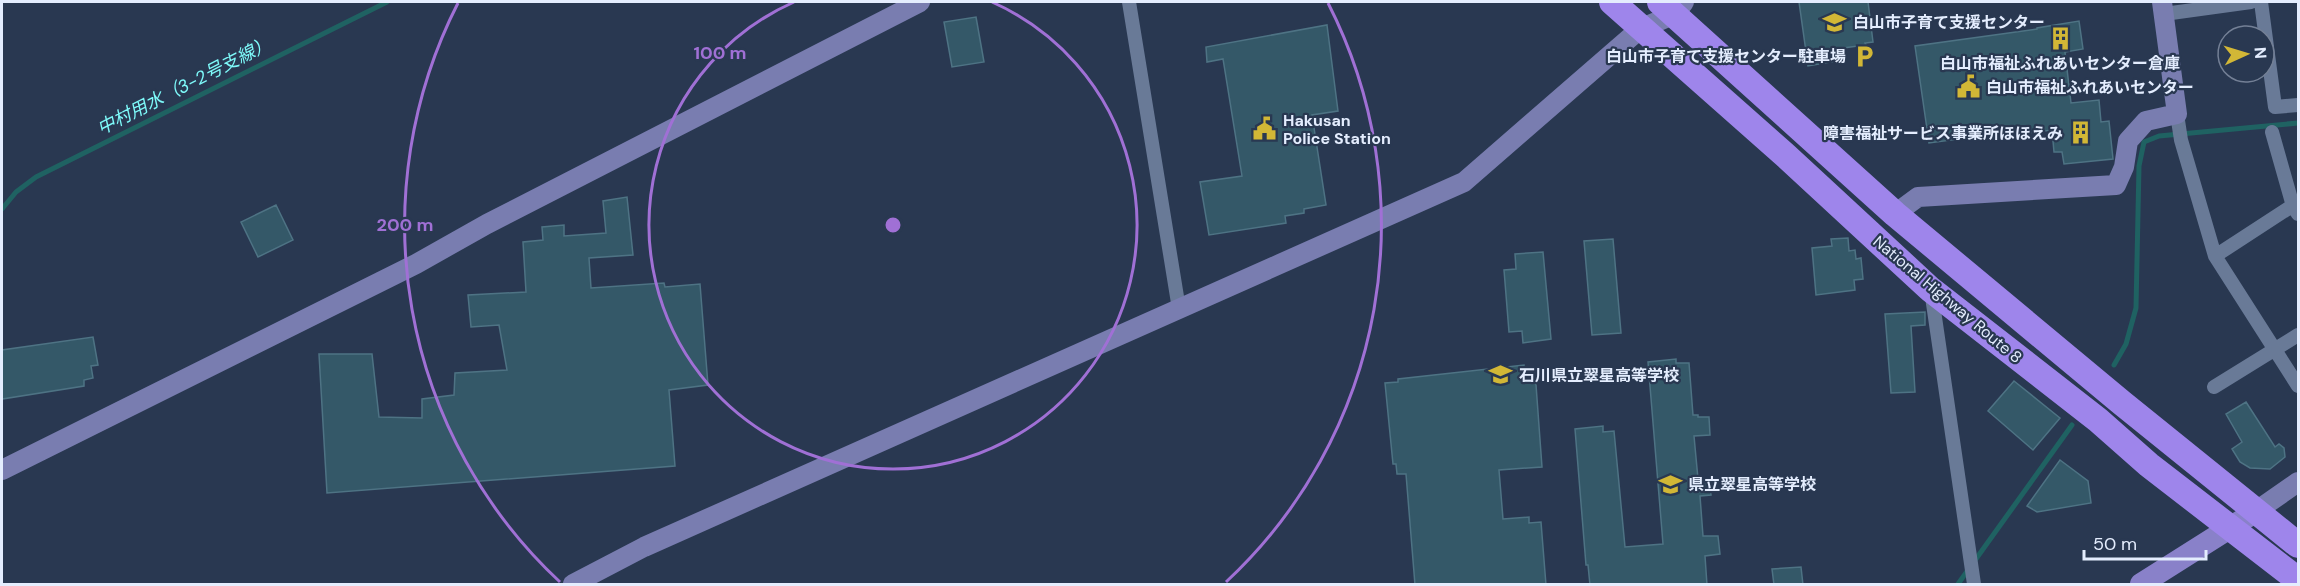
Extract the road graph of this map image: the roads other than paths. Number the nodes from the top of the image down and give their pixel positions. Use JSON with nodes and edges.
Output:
{"nodes":[{"id":1,"x":921,"y":2,"type":"edge"},
{"id":2,"x":1129,"y":2,"type":"edge"},
{"id":3,"x":1612,"y":2,"type":"edge"},
{"id":4,"x":2251,"y":2,"type":"edge"},
{"id":5,"x":2260,"y":2,"type":"edge"},
{"id":6,"x":1668,"y":5,"type":"edge"},
{"id":7,"x":2163,"y":8,"type":"edge"},
{"id":8,"x":1640,"y":29,"type":"junction"},
{"id":9,"x":2298,"y":105,"type":"edge"},
{"id":10,"x":2179,"y":127,"type":"junction"},
{"id":11,"x":2271,"y":132,"type":"dead end"},
{"id":12,"x":2296,"y":207,"type":"edge"},
{"id":13,"x":1895,"y":214,"type":"junction"},
{"id":14,"x":2215,"y":256,"type":"junction"},
{"id":15,"x":1930,"y":289,"type":"junction"},
{"id":16,"x":1179,"y":309,"type":"junction"},
{"id":17,"x":2298,"y":335,"type":"edge"},
{"id":18,"x":2274,"y":350,"type":"junction"},
{"id":19,"x":2298,"y":386,"type":"edge"},
{"id":20,"x":2214,"y":387,"type":"dead end"},
{"id":21,"x":2,"y":470,"type":"edge"},
{"id":22,"x":2298,"y":482,"type":"edge"},
{"id":23,"x":2255,"y":512,"type":"junction"},
{"id":24,"x":2230,"y":528,"type":"junction"},
{"id":25,"x":2298,"y":544,"type":"edge"},
{"id":26,"x":2298,"y":580,"type":"edge"},
{"id":27,"x":1974,"y":581,"type":"edge"},
{"id":28,"x":573,"y":585,"type":"edge"},
{"id":29,"x":2141,"y":585,"type":"edge"}],
"edges":[{"from":1,"to":21,"type":"street"},
{"from":2,"to":16,"type":"street"},
{"from":3,"to":8,"type":"highway","name":"National Highway Route 8"},
{"from":4,"to":7,"type":"street"},
{"from":5,"to":9,"type":"street"},
{"from":6,"to":8,"type":"street"},
{"from":6,"to":13,"type":"highway","name":"National Highway Route 8"},
{"from":7,"to":10,"type":"street"},
{"from":8,"to":15,"type":"highway","name":"National Highway Route 8"},
{"from":8,"to":16,"type":"street"},
{"from":10,"to":13,"type":"street"},
{"from":10,"to":14,"type":"street"},
{"from":11,"to":12,"type":"street"},
{"from":12,"to":14,"type":"street"},
{"from":13,"to":23,"type":"highway","name":"National Highway Route 8"},
{"from":14,"to":18,"type":"street"},
{"from":15,"to":24,"type":"highway","name":"National Highway Route 8"},
{"from":15,"to":27,"type":"street"},
{"from":16,"to":28,"type":"street"},
{"from":17,"to":18,"type":"street"},
{"from":18,"to":19,"type":"street"},
{"from":18,"to":20,"type":"street"},
{"from":22,"to":23,"type":"street"},
{"from":23,"to":24,"type":"main road"},
{"from":23,"to":25,"type":"highway","name":"National Highway Route 8"},
{"from":24,"to":26,"type":"highway","name":"National Highway Route 8"},
{"from":24,"to":29,"type":"main road"}]}
